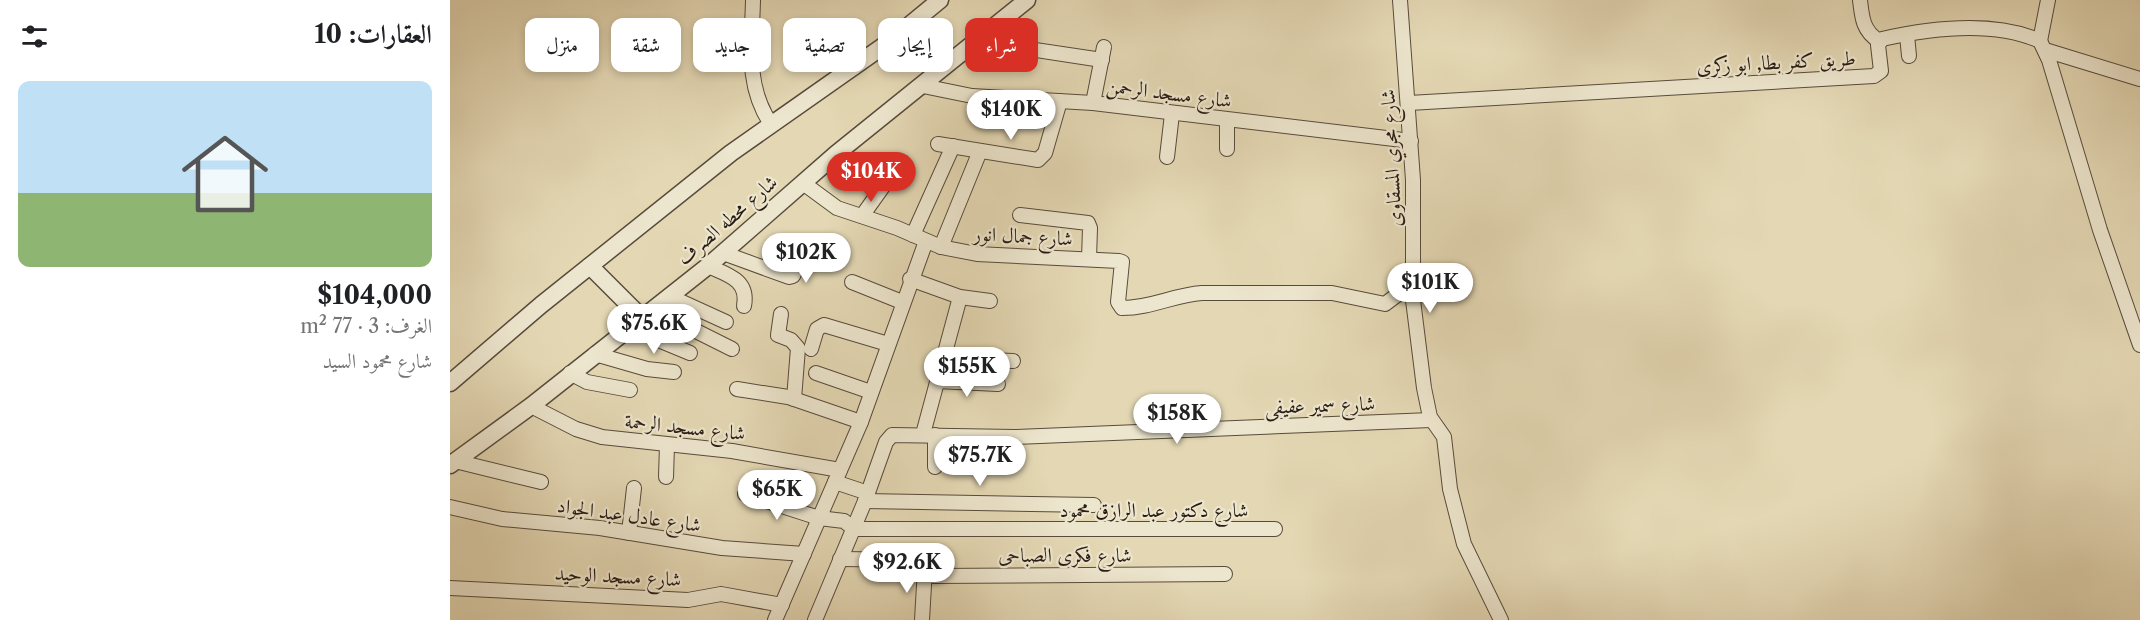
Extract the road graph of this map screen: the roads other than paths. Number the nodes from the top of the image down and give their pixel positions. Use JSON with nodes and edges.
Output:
{"nodes":[{"id":1,"x":753,"y":0,"type":"edge"},
{"id":2,"x":940,"y":0,"type":"edge"},
{"id":3,"x":1027,"y":0,"type":"edge"},
{"id":4,"x":1400,"y":0,"type":"edge"},
{"id":5,"x":1860,"y":0,"type":"edge"},
{"id":6,"x":2048,"y":0,"type":"edge"},
{"id":7,"x":1005,"y":18,"type":"edge"},
{"id":8,"x":1907,"y":35,"type":"junction"},
{"id":9,"x":1879,"y":41,"type":"junction"},
{"id":10,"x":2042,"y":46,"type":"junction"},
{"id":11,"x":1038,"y":47,"type":"edge"},
{"id":12,"x":965,"y":50,"type":"edge"},
{"id":13,"x":1910,"y":56,"type":"dead end"},
{"id":14,"x":2140,"y":79,"type":"edge"},
{"id":15,"x":923,"y":86,"type":"junction"},
{"id":16,"x":1060,"y":101,"type":"junction"},
{"id":17,"x":1093,"y":103,"type":"junction"},
{"id":18,"x":1409,"y":103,"type":"junction"},
{"id":19,"x":1172,"y":114,"type":"junction"},
{"id":20,"x":1227,"y":120,"type":"junction"},
{"id":21,"x":771,"y":124,"type":"junction"},
{"id":22,"x":1411,"y":141,"type":"junction"},
{"id":23,"x":938,"y":144,"type":"dead end"},
{"id":24,"x":953,"y":146,"type":"junction"},
{"id":25,"x":1227,"y":149,"type":"dead end"},
{"id":26,"x":980,"y":151,"type":"junction"},
{"id":27,"x":1167,"y":156,"type":"dead end"},
{"id":28,"x":899,"y":164,"type":"dead end"},
{"id":29,"x":803,"y":183,"type":"junction"},
{"id":30,"x":1020,"y":215,"type":"dead end"},
{"id":31,"x":862,"y":216,"type":"junction"},
{"id":32,"x":920,"y":238,"type":"junction"},
{"id":33,"x":940,"y":247,"type":"junction"},
{"id":34,"x":723,"y":253,"type":"junction"},
{"id":35,"x":802,"y":256,"type":"dead end"},
{"id":36,"x":1089,"y":259,"type":"junction"},
{"id":37,"x":757,"y":265,"type":"junction"},
{"id":38,"x":708,"y":266,"type":"junction"},
{"id":39,"x":595,"y":272,"type":"junction"},
{"id":40,"x":751,"y":279,"type":"dead end"},
{"id":41,"x":910,"y":279,"type":"junction"},
{"id":42,"x":852,"y":282,"type":"dead end"},
{"id":43,"x":1413,"y":283,"type":"junction"},
{"id":44,"x":669,"y":296,"type":"junction"},
{"id":45,"x":960,"y":297,"type":"junction"},
{"id":46,"x":902,"y":302,"type":"junction"},
{"id":47,"x":990,"y":302,"type":"dead end"},
{"id":48,"x":744,"y":306,"type":"dead end"},
{"id":49,"x":656,"y":307,"type":"junction"},
{"id":50,"x":781,"y":314,"type":"dead end"},
{"id":51,"x":638,"y":321,"type":"junction"},
{"id":52,"x":726,"y":322,"type":"dead end"},
{"id":53,"x":888,"y":344,"type":"junction"},
{"id":54,"x":2140,"y":345,"type":"edge"},
{"id":55,"x":732,"y":349,"type":"dead end"},
{"id":56,"x":811,"y":349,"type":"dead end"},
{"id":57,"x":690,"y":353,"type":"dead end"},
{"id":58,"x":595,"y":354,"type":"junction"},
{"id":59,"x":943,"y":358,"type":"junction"},
{"id":60,"x":1013,"y":361,"type":"dead end"},
{"id":61,"x":674,"y":372,"type":"dead end"},
{"id":62,"x":570,"y":373,"type":"junction"},
{"id":63,"x":816,"y":373,"type":"dead end"},
{"id":64,"x":937,"y":381,"type":"junction"},
{"id":65,"x":450,"y":383,"type":"edge"},
{"id":66,"x":998,"y":384,"type":"dead end"},
{"id":67,"x":737,"y":389,"type":"dead end"},
{"id":68,"x":630,"y":390,"type":"dead end"},
{"id":69,"x":871,"y":392,"type":"junction"},
{"id":70,"x":794,"y":399,"type":"junction"},
{"id":71,"x":531,"y":406,"type":"junction"},
{"id":72,"x":1431,"y":420,"type":"junction"},
{"id":73,"x":861,"y":422,"type":"junction"},
{"id":74,"x":929,"y":434,"type":"junction"},
{"id":75,"x":980,"y":437,"type":"junction"},
{"id":76,"x":667,"y":445,"type":"junction"},
{"id":77,"x":980,"y":456,"type":"dead end"},
{"id":78,"x":452,"y":463,"type":"edge"},
{"id":79,"x":934,"y":467,"type":"dead end"},
{"id":80,"x":838,"y":476,"type":"junction"},
{"id":81,"x":666,"y":477,"type":"dead end"},
{"id":82,"x":541,"y":482,"type":"dead end"},
{"id":83,"x":634,"y":488,"type":"dead end"},
{"id":84,"x":745,"y":494,"type":"dead end"},
{"id":85,"x":867,"y":497,"type":"junction"},
{"id":86,"x":1094,"y":505,"type":"dead end"},
{"id":87,"x":450,"y":507,"type":"edge"},
{"id":88,"x":819,"y":518,"type":"junction"},
{"id":89,"x":854,"y":529,"type":"junction"},
{"id":90,"x":1275,"y":529,"type":"dead end"},
{"id":91,"x":629,"y":533,"type":"junction"},
{"id":92,"x":804,"y":554,"type":"junction"},
{"id":93,"x":840,"y":559,"type":"junction"},
{"id":94,"x":925,"y":568,"type":"junction"},
{"id":95,"x":1225,"y":574,"type":"dead end"},
{"id":96,"x":450,"y":588,"type":"edge"},
{"id":97,"x":782,"y":605,"type":"junction"},
{"id":98,"x":776,"y":620,"type":"edge"},
{"id":99,"x":815,"y":620,"type":"edge"},
{"id":100,"x":922,"y":620,"type":"edge"},
{"id":101,"x":1501,"y":620,"type":"edge"}],
"edges":[{"from":1,"to":21,"type":"street"},
{"from":2,"to":21,"type":"street"},
{"from":3,"to":7,"type":"street","name":"شارع محطه الصرف"},
{"from":4,"to":18,"type":"street","name":"شارع مجري المسقاوى"},
{"from":5,"to":9,"type":"street"},
{"from":6,"to":10,"type":"street"},
{"from":8,"to":9,"type":"street","name":"طريق كفر بطا, ابو زكرى"},
{"from":8,"to":10,"type":"street","name":"طريق كفر بطا, ابو زكرى"},
{"from":8,"to":13,"type":"street"},
{"from":9,"to":18,"type":"street","name":"طريق كفر بطا, ابو زكرى"},
{"from":10,"to":14,"type":"street","name":"طريق كفر بطا, ابو زكرى"},
{"from":10,"to":54,"type":"street"},
{"from":11,"to":17,"type":"street"},
{"from":12,"to":15,"type":"street","name":"شارع محطه الصرف"},
{"from":15,"to":16,"type":"street","name":"شارع مسجد الرحمن"},
{"from":15,"to":29,"type":"street","name":"شارع محطه الصرف"},
{"from":16,"to":17,"type":"street","name":"شارع مسجد الرحمن"},
{"from":16,"to":26,"type":"street"},
{"from":17,"to":19,"type":"street","name":"شارع مسجد الرحمن"},
{"from":18,"to":22,"type":"street","name":"شارع مجري المسقاوى"},
{"from":19,"to":20,"type":"street","name":"شارع مسجد الرحمن"},
{"from":19,"to":27,"type":"street"},
{"from":20,"to":22,"type":"street","name":"شارع مسجد الرحمن"},
{"from":20,"to":25,"type":"street"},
{"from":21,"to":39,"type":"street"},
{"from":22,"to":43,"type":"street","name":"شارع مجري المسقاوى"},
{"from":23,"to":24,"type":"street"},
{"from":24,"to":26,"type":"street"},
{"from":24,"to":32,"type":"street"},
{"from":26,"to":33,"type":"street"},
{"from":28,"to":31,"type":"street"},
{"from":29,"to":31,"type":"street","name":"شارع جمال انور"},
{"from":29,"to":34,"type":"street","name":"شارع محطه الصرف"},
{"from":30,"to":36,"type":"street"},
{"from":31,"to":32,"type":"street","name":"شارع جمال انور"},
{"from":32,"to":33,"type":"street","name":"شارع جمال انور"},
{"from":32,"to":41,"type":"street"},
{"from":33,"to":36,"type":"street","name":"شارع جمال انور"},
{"from":34,"to":37,"type":"street"},
{"from":34,"to":38,"type":"street","name":"شارع محطه الصرف"},
{"from":35,"to":37,"type":"street"},
{"from":36,"to":43,"type":"street","name":"شارع جمال انور"},
{"from":37,"to":40,"type":"street"},
{"from":38,"to":44,"type":"street","name":"شارع محطه الصرف"},
{"from":38,"to":48,"type":"street"},
{"from":39,"to":51,"type":"street"},
{"from":39,"to":65,"type":"street"},
{"from":41,"to":45,"type":"street"},
{"from":41,"to":46,"type":"street"},
{"from":42,"to":46,"type":"street"},
{"from":43,"to":72,"type":"street","name":"شارع مجري المسقاوى"},
{"from":44,"to":49,"type":"street","name":"شارع محطه الصرف"},
{"from":44,"to":52,"type":"street"},
{"from":45,"to":47,"type":"street"},
{"from":45,"to":59,"type":"street"},
{"from":46,"to":53,"type":"street"},
{"from":49,"to":51,"type":"street","name":"شارع محطه الصرف"},
{"from":49,"to":55,"type":"street"},
{"from":50,"to":70,"type":"street"},
{"from":51,"to":57,"type":"street"},
{"from":51,"to":58,"type":"street","name":"شارع محطه الصرف"},
{"from":53,"to":56,"type":"street"},
{"from":53,"to":69,"type":"street"},
{"from":58,"to":61,"type":"street"},
{"from":58,"to":62,"type":"street","name":"شارع محطه الصرف"},
{"from":59,"to":60,"type":"street"},
{"from":59,"to":64,"type":"street"},
{"from":62,"to":68,"type":"street"},
{"from":62,"to":71,"type":"street","name":"شارع محطه الصرف"},
{"from":63,"to":69,"type":"street"},
{"from":64,"to":66,"type":"street"},
{"from":64,"to":74,"type":"street"},
{"from":67,"to":70,"type":"street"},
{"from":69,"to":73,"type":"street"},
{"from":70,"to":73,"type":"street"},
{"from":71,"to":76,"type":"street","name":"شارع مسجد الرحمة"},
{"from":71,"to":78,"type":"street","name":"شارع محطه الصرف"},
{"from":72,"to":75,"type":"street","name":"شارع سمير عفيفى"},
{"from":72,"to":101,"type":"street","name":"شارع مجري المسقاوى"},
{"from":73,"to":80,"type":"street"},
{"from":74,"to":75,"type":"street","name":"شارع سمير عفيفى"},
{"from":74,"to":79,"type":"street"},
{"from":74,"to":85,"type":"street","name":"شارع سمير عفيفى"},
{"from":75,"to":77,"type":"street"},
{"from":76,"to":80,"type":"street","name":"شارع مسجد الرحمة"},
{"from":76,"to":81,"type":"street"},
{"from":78,"to":82,"type":"street"},
{"from":80,"to":85,"type":"street","name":"شارع مسجد الرحمة"},
{"from":80,"to":88,"type":"street"},
{"from":83,"to":91,"type":"street"},
{"from":84,"to":88,"type":"street"},
{"from":85,"to":86,"type":"street","name":"شارع مسجد الرحمة"},
{"from":85,"to":89,"type":"street"},
{"from":87,"to":91,"type":"street","name":"شارع عادل عبد الجواد"},
{"from":88,"to":89,"type":"street"},
{"from":88,"to":92,"type":"street"},
{"from":89,"to":90,"type":"street","name":"شارع دكتور عبد الرازق محمود"},
{"from":89,"to":93,"type":"street"},
{"from":91,"to":92,"type":"street","name":"شارع عادل عبد الجواد"},
{"from":92,"to":97,"type":"street"},
{"from":93,"to":94,"type":"street","name":"شارع فكرى الصباحى"},
{"from":93,"to":99,"type":"street"},
{"from":94,"to":95,"type":"street","name":"شارع فكرى الصباحى"},
{"from":94,"to":100,"type":"street"},
{"from":96,"to":97,"type":"street","name":"شارع مسجد الوحيد"},
{"from":97,"to":98,"type":"street"}]}
